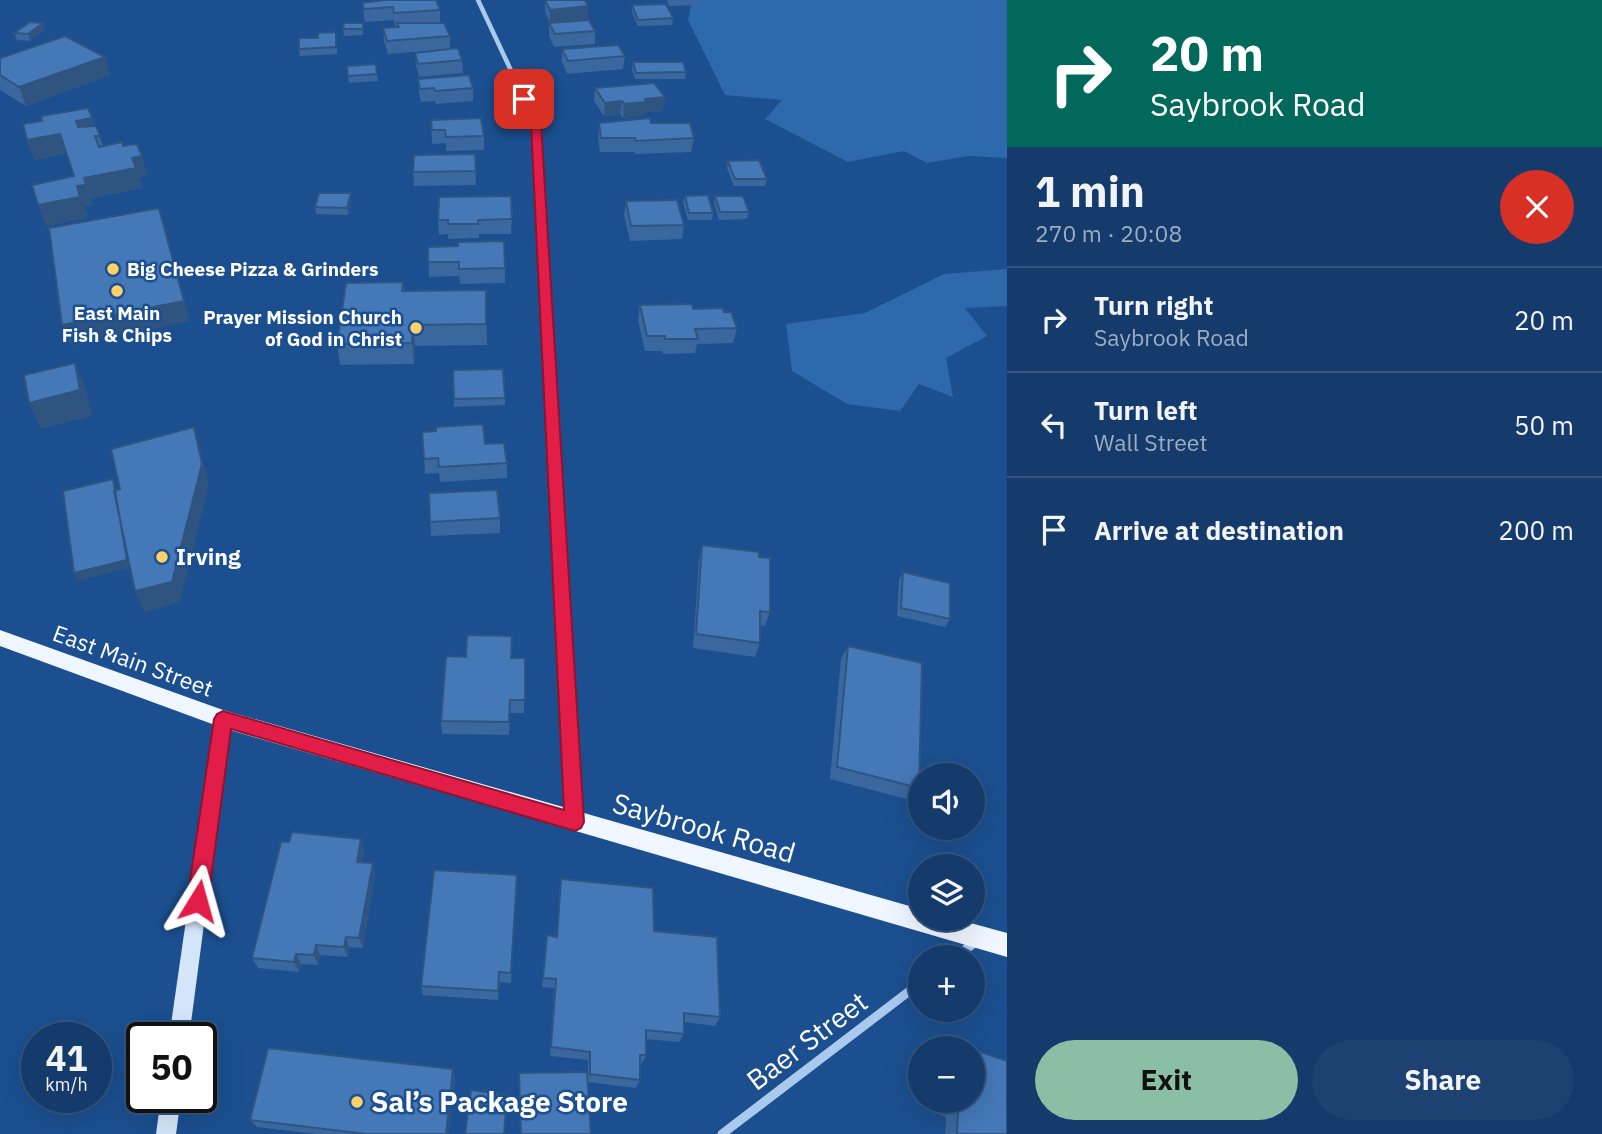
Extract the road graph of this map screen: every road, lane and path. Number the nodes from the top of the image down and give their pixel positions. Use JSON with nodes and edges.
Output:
{"nodes":[{"id":1,"x":478,"y":0,"type":"edge"},
{"id":2,"x":0,"y":638,"type":"edge"},
{"id":3,"x":223,"y":719,"type":"junction"},
{"id":4,"x":575,"y":822,"type":"junction"},
{"id":5,"x":982,"y":937,"type":"junction"},
{"id":6,"x":971,"y":945,"type":"edge"},
{"id":7,"x":1007,"y":945,"type":"edge"},
{"id":8,"x":908,"y":992,"type":"edge"},
{"id":9,"x":181,"y":1022,"type":"edge"},
{"id":10,"x":169,"y":1113,"type":"edge"},
{"id":11,"x":166,"y":1134,"type":"edge"},
{"id":12,"x":722,"y":1134,"type":"edge"}],
"edges":[{"from":1,"to":4,"type":"street"},
{"from":2,"to":3,"type":"main road","name":"East Main Street"},
{"from":3,"to":4,"type":"main road","name":"Saybrook Road"},
{"from":3,"to":9,"type":"main road","name":"East Main Street"},
{"from":4,"to":5,"type":"main road","name":"Saybrook Road"},
{"from":5,"to":6,"type":"street"},
{"from":5,"to":7,"type":"main road","name":"Saybrook Road"},
{"from":8,"to":12,"type":"street","name":"Baer Street"},
{"from":10,"to":11,"type":"main road"}]}
